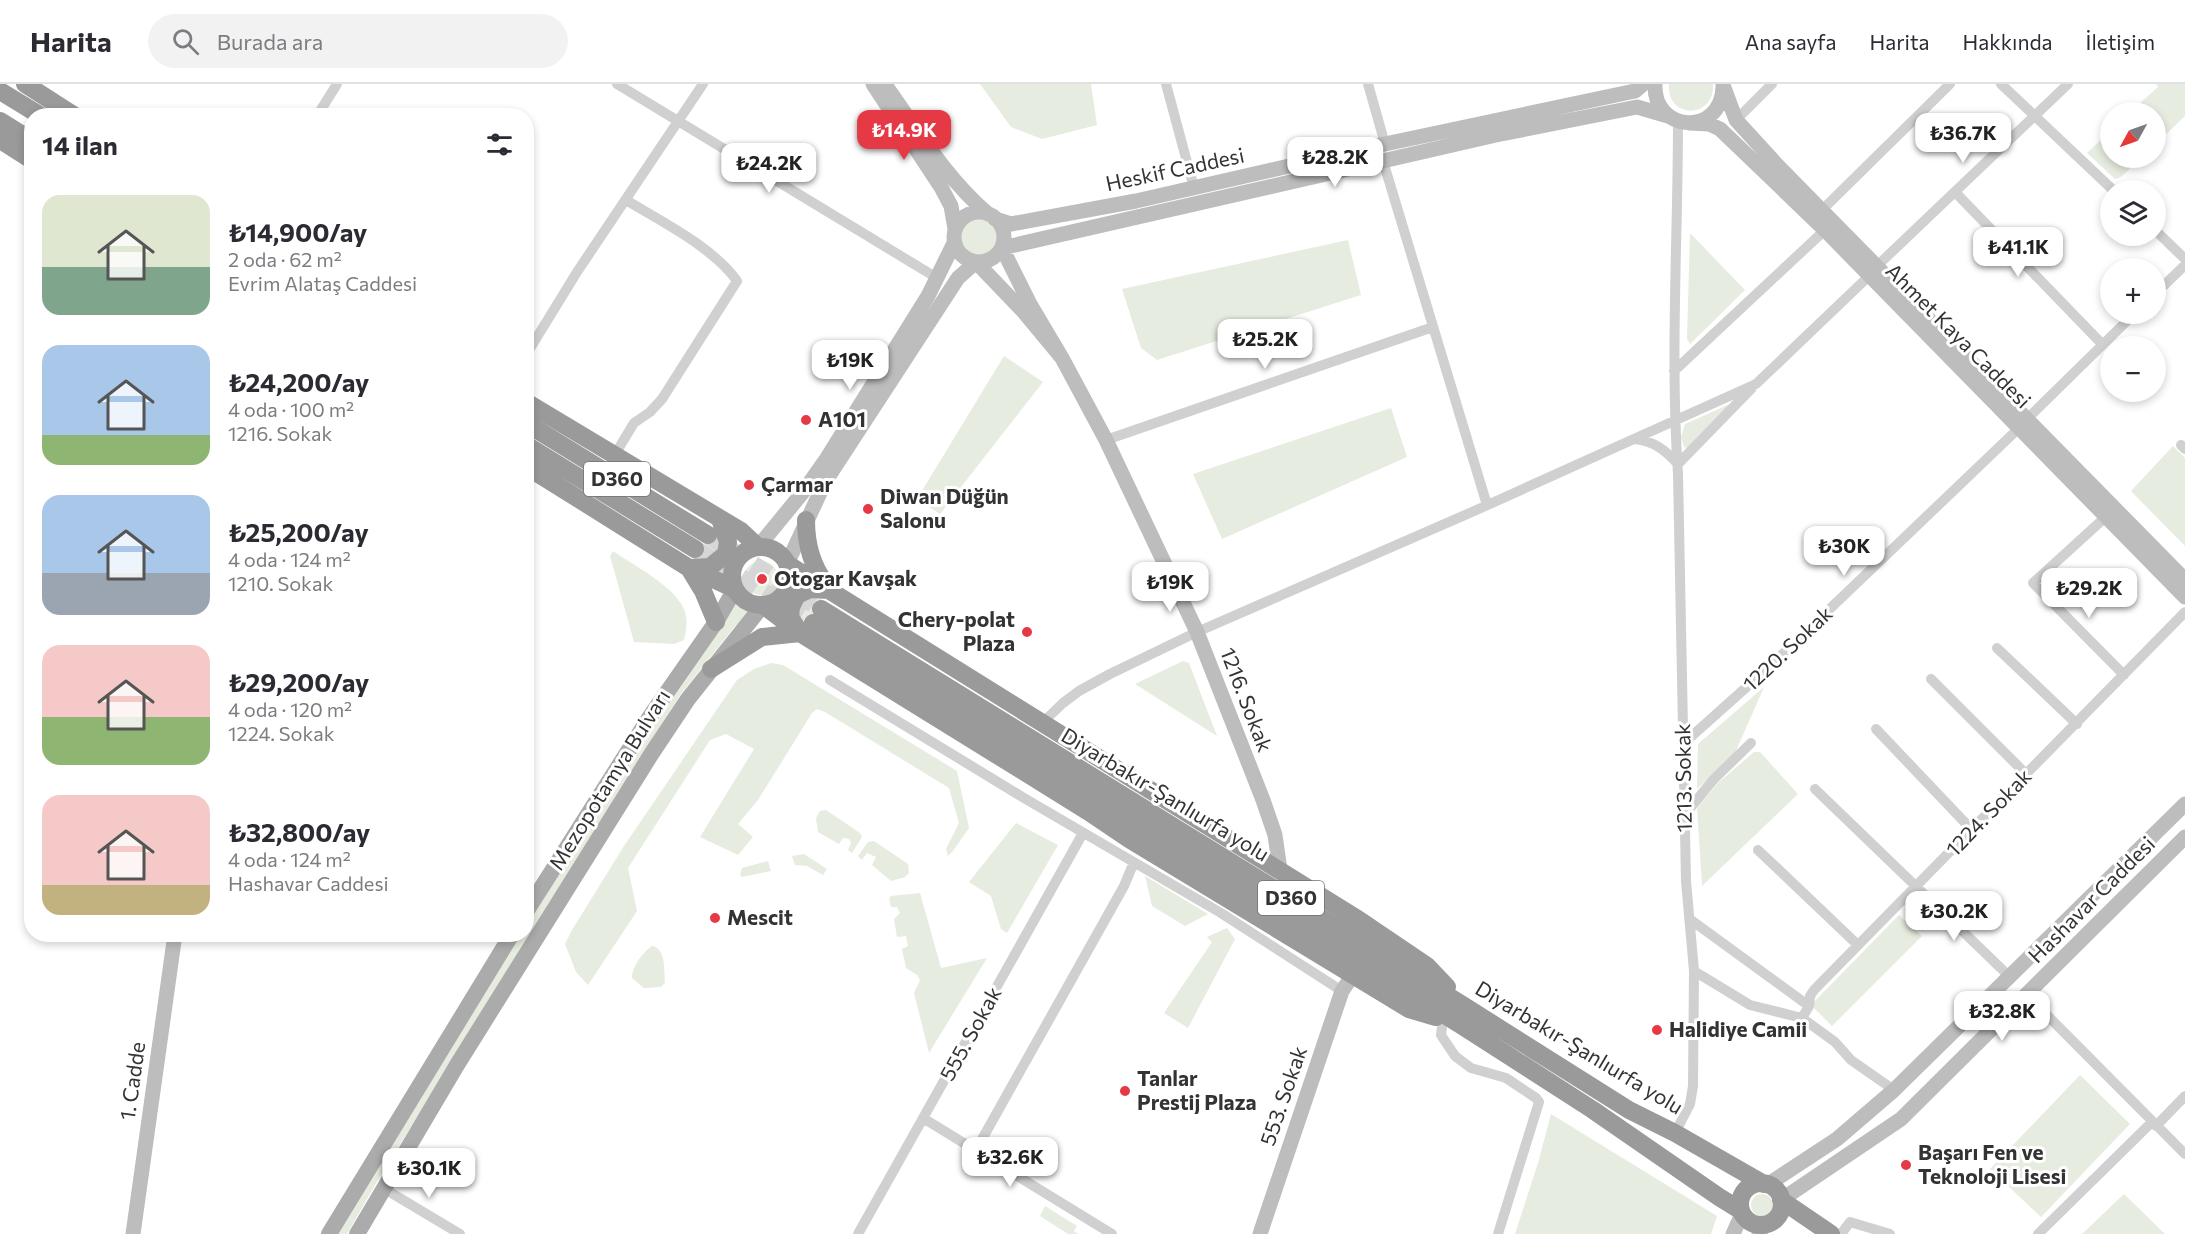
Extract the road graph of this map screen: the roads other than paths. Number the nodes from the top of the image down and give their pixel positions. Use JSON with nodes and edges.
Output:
{"nodes":[{"id":1,"x":25,"y":84,"type":"edge"},
{"id":2,"x":337,"y":84,"type":"edge"},
{"id":3,"x":617,"y":84,"type":"edge"},
{"id":4,"x":703,"y":84,"type":"edge"},
{"id":5,"x":873,"y":84,"type":"edge"},
{"id":6,"x":885,"y":84,"type":"edge"},
{"id":7,"x":1166,"y":84,"type":"edge"},
{"id":8,"x":1368,"y":84,"type":"edge"},
{"id":9,"x":1643,"y":84,"type":"edge"},
{"id":10,"x":1655,"y":84,"type":"edge"},
{"id":11,"x":1723,"y":84,"type":"edge"},
{"id":12,"x":1772,"y":84,"type":"edge"},
{"id":13,"x":1950,"y":84,"type":"edge"},
{"id":14,"x":2001,"y":84,"type":"edge"},
{"id":15,"x":2068,"y":84,"type":"edge"},
{"id":16,"x":0,"y":91,"type":"edge"},
{"id":17,"x":28,"y":108,"type":"edge"},
{"id":18,"x":62,"y":108,"type":"edge"},
{"id":19,"x":321,"y":108,"type":"edge"},
{"id":20,"x":2034,"y":116,"type":"junction"},
{"id":21,"x":1678,"y":120,"type":"junction"},
{"id":22,"x":1736,"y":120,"type":"junction"},
{"id":23,"x":0,"y":121,"type":"edge"},
{"id":24,"x":677,"y":121,"type":"junction"},
{"id":25,"x":24,"y":136,"type":"edge"},
{"id":26,"x":0,"y":140,"type":"edge"},
{"id":27,"x":1385,"y":144,"type":"junction"},
{"id":28,"x":24,"y":155,"type":"edge"},
{"id":29,"x":1383,"y":161,"type":"junction"},
{"id":30,"x":2102,"y":180,"type":"edge"},
{"id":31,"x":1194,"y":188,"type":"junction"},
{"id":32,"x":1955,"y":192,"type":"junction"},
{"id":33,"x":626,"y":200,"type":"junction"},
{"id":34,"x":1822,"y":210,"type":"junction"},
{"id":35,"x":992,"y":217,"type":"junction"},
{"id":36,"x":1825,"y":230,"type":"junction"},
{"id":37,"x":955,"y":236,"type":"junction"},
{"id":38,"x":2166,"y":241,"type":"edge"},
{"id":39,"x":1002,"y":248,"type":"junction"},
{"id":40,"x":2185,"y":259,"type":"edge"},
{"id":41,"x":975,"y":262,"type":"junction"},
{"id":42,"x":2185,"y":265,"type":"edge"},
{"id":43,"x":1874,"y":271,"type":"junction"},
{"id":44,"x":937,"y":278,"type":"junction"},
{"id":45,"x":2166,"y":283,"type":"edge"},
{"id":46,"x":2123,"y":324,"type":"edge"},
{"id":47,"x":1433,"y":327,"type":"junction"},
{"id":48,"x":2111,"y":336,"type":"edge"},
{"id":49,"x":534,"y":342,"type":"edge"},
{"id":50,"x":2100,"y":342,"type":"edge"},
{"id":51,"x":2100,"y":346,"type":"edge"},
{"id":52,"x":1062,"y":358,"type":"junction"},
{"id":53,"x":1674,"y":371,"type":"junction"},
{"id":54,"x":1756,"y":384,"type":"junction"},
{"id":55,"x":534,"y":407,"type":"edge"},
{"id":56,"x":1675,"y":420,"type":"junction"},
{"id":57,"x":2023,"y":424,"type":"junction"},
{"id":58,"x":534,"y":428,"type":"edge"},
{"id":59,"x":1632,"y":439,"type":"junction"},
{"id":60,"x":1106,"y":440,"type":"junction"},
{"id":61,"x":534,"y":450,"type":"edge"},
{"id":62,"x":614,"y":456,"type":"junction"},
{"id":63,"x":1678,"y":464,"type":"junction"},
{"id":64,"x":534,"y":471,"type":"edge"},
{"id":65,"x":1487,"y":505,"type":"junction"},
{"id":66,"x":2110,"y":513,"type":"junction"},
{"id":67,"x":720,"y":519,"type":"junction"},
{"id":68,"x":806,"y":520,"type":"junction"},
{"id":69,"x":708,"y":535,"type":"tunnel mouth"},
{"id":70,"x":758,"y":547,"type":"junction"},
{"id":71,"x":695,"y":549,"type":"tunnel mouth"},
{"id":72,"x":787,"y":564,"type":"junction"},
{"id":73,"x":689,"y":568,"type":"junction"},
{"id":74,"x":2185,"y":580,"type":"edge"},
{"id":75,"x":735,"y":589,"type":"junction"},
{"id":76,"x":831,"y":590,"type":"junction"},
{"id":77,"x":2185,"y":597,"type":"edge"},
{"id":78,"x":763,"y":605,"type":"junction"},
{"id":79,"x":2185,"y":612,"type":"edge"},
{"id":80,"x":716,"y":622,"type":"junction"},
{"id":81,"x":811,"y":622,"type":"junction"},
{"id":82,"x":1197,"y":632,"type":"junction"},
{"id":83,"x":1997,"y":648,"type":"dead end"},
{"id":84,"x":711,"y":669,"type":"junction"},
{"id":85,"x":2124,"y":675,"type":"junction"},
{"id":86,"x":830,"y":680,"type":"dead end"},
{"id":87,"x":1930,"y":680,"type":"dead end"},
{"id":88,"x":1042,"y":723,"type":"junction"},
{"id":89,"x":2077,"y":724,"type":"junction"},
{"id":90,"x":1876,"y":729,"type":"dead end"},
{"id":91,"x":1684,"y":743,"type":"junction"},
{"id":92,"x":1751,"y":743,"type":"dead end"},
{"id":93,"x":2027,"y":775,"type":"junction"},
{"id":94,"x":1815,"y":789,"type":"dead end"},
{"id":95,"x":2185,"y":804,"type":"edge"},
{"id":96,"x":1686,"y":813,"type":"junction"},
{"id":97,"x":1972,"y":830,"type":"junction"},
{"id":98,"x":1083,"y":833,"type":"junction"},
{"id":99,"x":2185,"y":837,"type":"edge"},
{"id":100,"x":1758,"y":850,"type":"dead end"},
{"id":101,"x":1134,"y":862,"type":"junction"},
{"id":102,"x":1280,"y":870,"type":"junction"},
{"id":103,"x":1917,"y":886,"type":"junction"},
{"id":104,"x":534,"y":899,"type":"edge"},
{"id":105,"x":1690,"y":921,"type":"junction"},
{"id":106,"x":174,"y":942,"type":"edge"},
{"id":107,"x":507,"y":942,"type":"edge"},
{"id":108,"x":534,"y":942,"type":"edge"},
{"id":109,"x":534,"y":942,"type":"edge"},
{"id":110,"x":1857,"y":945,"type":"junction"},
{"id":111,"x":1694,"y":971,"type":"junction"},
{"id":112,"x":1353,"y":975,"type":"junction"},
{"id":113,"x":2010,"y":977,"type":"junction"},
{"id":114,"x":1342,"y":991,"type":"junction"},
{"id":115,"x":2027,"y":995,"type":"junction"},
{"id":116,"x":1464,"y":1006,"type":"junction"},
{"id":117,"x":1809,"y":1006,"type":"junction"},
{"id":118,"x":1802,"y":1018,"type":"junction"},
{"id":119,"x":1443,"y":1019,"type":"junction"},
{"id":120,"x":1461,"y":1025,"type":"junction"},
{"id":121,"x":1894,"y":1090,"type":"junction"},
{"id":122,"x":2185,"y":1096,"type":"edge"},
{"id":123,"x":923,"y":1118,"type":"junction"},
{"id":124,"x":2154,"y":1124,"type":"junction"},
{"id":125,"x":1675,"y":1133,"type":"junction"},
{"id":126,"x":976,"y":1150,"type":"junction"},
{"id":127,"x":2185,"y":1154,"type":"edge"},
{"id":128,"x":1765,"y":1184,"type":"junction"},
{"id":129,"x":382,"y":1188,"type":"junction"},
{"id":130,"x":1781,"y":1200,"type":"junction"},
{"id":131,"x":1741,"y":1212,"type":"junction"},
{"id":132,"x":1769,"y":1229,"type":"edge"},
{"id":133,"x":133,"y":1234,"type":"edge"},
{"id":134,"x":329,"y":1234,"type":"edge"},
{"id":135,"x":357,"y":1234,"type":"edge"},
{"id":136,"x":460,"y":1234,"type":"edge"},
{"id":137,"x":858,"y":1234,"type":"edge"},
{"id":138,"x":1112,"y":1234,"type":"edge"},
{"id":139,"x":1260,"y":1234,"type":"edge"},
{"id":140,"x":1498,"y":1234,"type":"edge"},
{"id":141,"x":1733,"y":1234,"type":"edge"},
{"id":142,"x":1831,"y":1234,"type":"edge"},
{"id":143,"x":1841,"y":1234,"type":"edge"},
{"id":144,"x":1890,"y":1234,"type":"edge"},
{"id":145,"x":2038,"y":1234,"type":"edge"}],
"edges":[{"from":1,"to":18,"type":"highway"},
{"from":2,"to":19,"type":"street"},
{"from":3,"to":24,"type":"street"},
{"from":4,"to":24,"type":"street"},
{"from":5,"to":37,"type":"main road"},
{"from":6,"to":35,"type":"main road"},
{"from":7,"to":31,"type":"street"},
{"from":8,"to":27,"type":"street"},
{"from":9,"to":27,"type":"main road","name":"Heskif Caddesi"},
{"from":10,"to":21,"type":"main road"},
{"from":11,"to":21,"type":"main road"},
{"from":11,"to":22,"type":"main road","name":"Ahmet Kaya Caddesi"},
{"from":12,"to":22,"type":"street"},
{"from":13,"to":34,"type":"street"},
{"from":14,"to":20,"type":"street"},
{"from":15,"to":20,"type":"street"},
{"from":16,"to":17,"type":"highway"},
{"from":20,"to":30,"type":"street"},
{"from":20,"to":32,"type":"street"},
{"from":21,"to":29,"type":"main road","name":"Ahmet Kaya Caddesi"},
{"from":21,"to":36,"type":"main road","name":"Ahmet Kaya Caddesi"},
{"from":21,"to":53,"type":"street","name":"1213. Sokak"},
{"from":22,"to":34,"type":"main road","name":"Ahmet Kaya Caddesi"},
{"from":23,"to":25,"type":"highway"},
{"from":24,"to":33,"type":"street"},
{"from":24,"to":44,"type":"street"},
{"from":26,"to":28,"type":"highway"},
{"from":27,"to":31,"type":"main road","name":"Heskif Caddesi"},
{"from":29,"to":39,"type":"main road","name":"Ahmet Kaya Caddesi"},
{"from":29,"to":47,"type":"street"},
{"from":31,"to":35,"type":"main road","name":"Heskif Caddesi"},
{"from":32,"to":43,"type":"street"},
{"from":32,"to":50,"type":"street"},
{"from":33,"to":49,"type":"street"},
{"from":33,"to":62,"type":"street"},
{"from":34,"to":43,"type":"main road","name":"Ahmet Kaya Caddesi"},
{"from":35,"to":37,"type":"main road"},
{"from":35,"to":39,"type":"main road"},
{"from":36,"to":43,"type":"main road","name":"Ahmet Kaya Caddesi"},
{"from":36,"to":53,"type":"street"},
{"from":37,"to":41,"type":"main road"},
{"from":37,"to":44,"type":"main road"},
{"from":38,"to":40,"type":"street"},
{"from":39,"to":41,"type":"main road"},
{"from":39,"to":52,"type":"main road"},
{"from":41,"to":52,"type":"main road"},
{"from":41,"to":68,"type":"main road"},
{"from":42,"to":45,"type":"street"},
{"from":43,"to":54,"type":"street"},
{"from":43,"to":57,"type":"main road","name":"Ahmet Kaya Caddesi"},
{"from":44,"to":70,"type":"main road"},
{"from":46,"to":48,"type":"street","name":"1220. Sokak"},
{"from":47,"to":60,"type":"street"},
{"from":47,"to":65,"type":"street"},
{"from":51,"to":57,"type":"street","name":"1220. Sokak"},
{"from":52,"to":60,"type":"main road","name":"1216. Sokak"},
{"from":53,"to":56,"type":"street","name":"1213. Sokak"},
{"from":54,"to":56,"type":"street"},
{"from":54,"to":63,"type":"street"},
{"from":55,"to":62,"type":"highway"},
{"from":56,"to":59,"type":"street"},
{"from":56,"to":63,"type":"street","name":"1213. Sokak"},
{"from":57,"to":66,"type":"main road","name":"Ahmet Kaya Caddesi"},
{"from":57,"to":91,"type":"street","name":"1220. Sokak"},
{"from":58,"to":69,"type":"highway","number":"D360"},
{"from":59,"to":63,"type":"street"},
{"from":59,"to":65,"type":"street"},
{"from":60,"to":82,"type":"main road","name":"1216. Sokak"},
{"from":61,"to":71,"type":"highway","number":"D360"},
{"from":62,"to":67,"type":"highway"},
{"from":63,"to":91,"type":"street","name":"1213. Sokak"},
{"from":64,"to":73,"type":"highway"},
{"from":65,"to":82,"type":"street"},
{"from":66,"to":74,"type":"main road","name":"Ahmet Kaya Caddesi"},
{"from":66,"to":77,"type":"main road","name":"Ahmet Kaya Caddesi"},
{"from":66,"to":85,"type":"street"},
{"from":67,"to":70,"type":"highway"},
{"from":67,"to":73,"type":"highway"},
{"from":68,"to":72,"type":"main road"},
{"from":68,"to":76,"type":"highway"},
{"from":70,"to":72,"type":"highway"},
{"from":70,"to":75,"type":"highway"},
{"from":72,"to":76,"type":"highway"},
{"from":72,"to":78,"type":"highway"},
{"from":73,"to":75,"type":"highway"},
{"from":73,"to":80,"type":"highway"},
{"from":75,"to":78,"type":"highway"},
{"from":75,"to":80,"type":"main road","name":"Mezopotamya Bulvarı"},
{"from":76,"to":81,"type":"highway"},
{"from":76,"to":88,"type":"highway"},
{"from":78,"to":81,"type":"highway"},
{"from":78,"to":84,"type":"main road","name":"Mezopotamya Bulvarı"},
{"from":79,"to":85,"type":"street","name":"1224. Sokak"},
{"from":80,"to":104,"type":"main road","name":"Mezopotamya Bulvarı"},
{"from":81,"to":84,"type":"highway"},
{"from":81,"to":112,"type":"highway"},
{"from":81,"to":116,"type":"highway","name":"Diyarbakır-Şanlıurfa yolu","number":"D360"},
{"from":81,"to":120,"type":"highway","name":"Diyarbakır-Şanlıurfa yolu","number":"D360"},
{"from":82,"to":88,"type":"street"},
{"from":82,"to":102,"type":"main road","name":"1216. Sokak"},
{"from":83,"to":89,"type":"street"},
{"from":84,"to":109,"type":"main road","name":"Mezopotamya Bulvarı"},
{"from":85,"to":89,"type":"street","name":"1224. Sokak"},
{"from":86,"to":98,"type":"street"},
{"from":87,"to":93,"type":"street"},
{"from":88,"to":102,"type":"highway"},
{"from":89,"to":93,"type":"street","name":"1224. Sokak"},
{"from":90,"to":97,"type":"street"},
{"from":91,"to":96,"type":"street","name":"1213. Sokak"},
{"from":92,"to":96,"type":"street"},
{"from":93,"to":97,"type":"street","name":"1224. Sokak"},
{"from":94,"to":103,"type":"street"},
{"from":95,"to":113,"type":"main road"},
{"from":96,"to":105,"type":"street","name":"1213. Sokak"},
{"from":97,"to":103,"type":"street","name":"1224. Sokak"},
{"from":98,"to":101,"type":"street"},
{"from":98,"to":123,"type":"street","name":"555. Sokak"},
{"from":99,"to":115,"type":"main road","name":"Hashavar Caddesi"},
{"from":100,"to":110,"type":"street"},
{"from":101,"to":114,"type":"street"},
{"from":101,"to":126,"type":"street"},
{"from":102,"to":116,"type":"highway"},
{"from":103,"to":110,"type":"street","name":"1224. Sokak"},
{"from":103,"to":113,"type":"street"},
{"from":105,"to":111,"type":"street","name":"1213. Sokak"},
{"from":105,"to":117,"type":"street"},
{"from":106,"to":133,"type":"main road","name":"1. Cadde"},
{"from":107,"to":134,"type":"main road"},
{"from":108,"to":129,"type":"main road","name":"Mezopotamya Bulvarı"},
{"from":110,"to":117,"type":"street","name":"1224. Sokak"},
{"from":111,"to":118,"type":"street"},
{"from":111,"to":125,"type":"street","name":"1213. Sokak"},
{"from":112,"to":114,"type":"main road","name":"553. Sokak"},
{"from":112,"to":119,"type":"highway"},
{"from":113,"to":121,"type":"main road"},
{"from":114,"to":139,"type":"main road","name":"553. Sokak"},
{"from":115,"to":124,"type":"street"},
{"from":115,"to":130,"type":"main road","name":"Hashavar Caddesi"},
{"from":116,"to":125,"type":"highway","name":"Diyarbakır-Şanlıurfa yolu","number":"D360"},
{"from":117,"to":118,"type":"street","name":"1224. Sokak"},
{"from":118,"to":121,"type":"street"},
{"from":119,"to":120,"type":"highway"},
{"from":119,"to":140,"type":"street"},
{"from":120,"to":131,"type":"highway","name":"Diyarbakır-Şanlıurfa yolu","number":"D360"},
{"from":121,"to":128,"type":"main road"},
{"from":122,"to":124,"type":"street"},
{"from":123,"to":126,"type":"street"},
{"from":123,"to":137,"type":"street","name":"555. Sokak"},
{"from":124,"to":127,"type":"street"},
{"from":124,"to":145,"type":"street"},
{"from":125,"to":128,"type":"highway","name":"Diyarbakır-Şanlıurfa yolu","number":"D360"},
{"from":126,"to":138,"type":"street"},
{"from":128,"to":130,"type":"highway"},
{"from":128,"to":131,"type":"highway"},
{"from":129,"to":135,"type":"main road","name":"Mezopotamya Bulvarı"},
{"from":129,"to":136,"type":"street"},
{"from":130,"to":132,"type":"highway"},
{"from":130,"to":142,"type":"highway"},
{"from":131,"to":132,"type":"highway"},
{"from":131,"to":141,"type":"main road"},
{"from":143,"to":144,"type":"street"}]}
